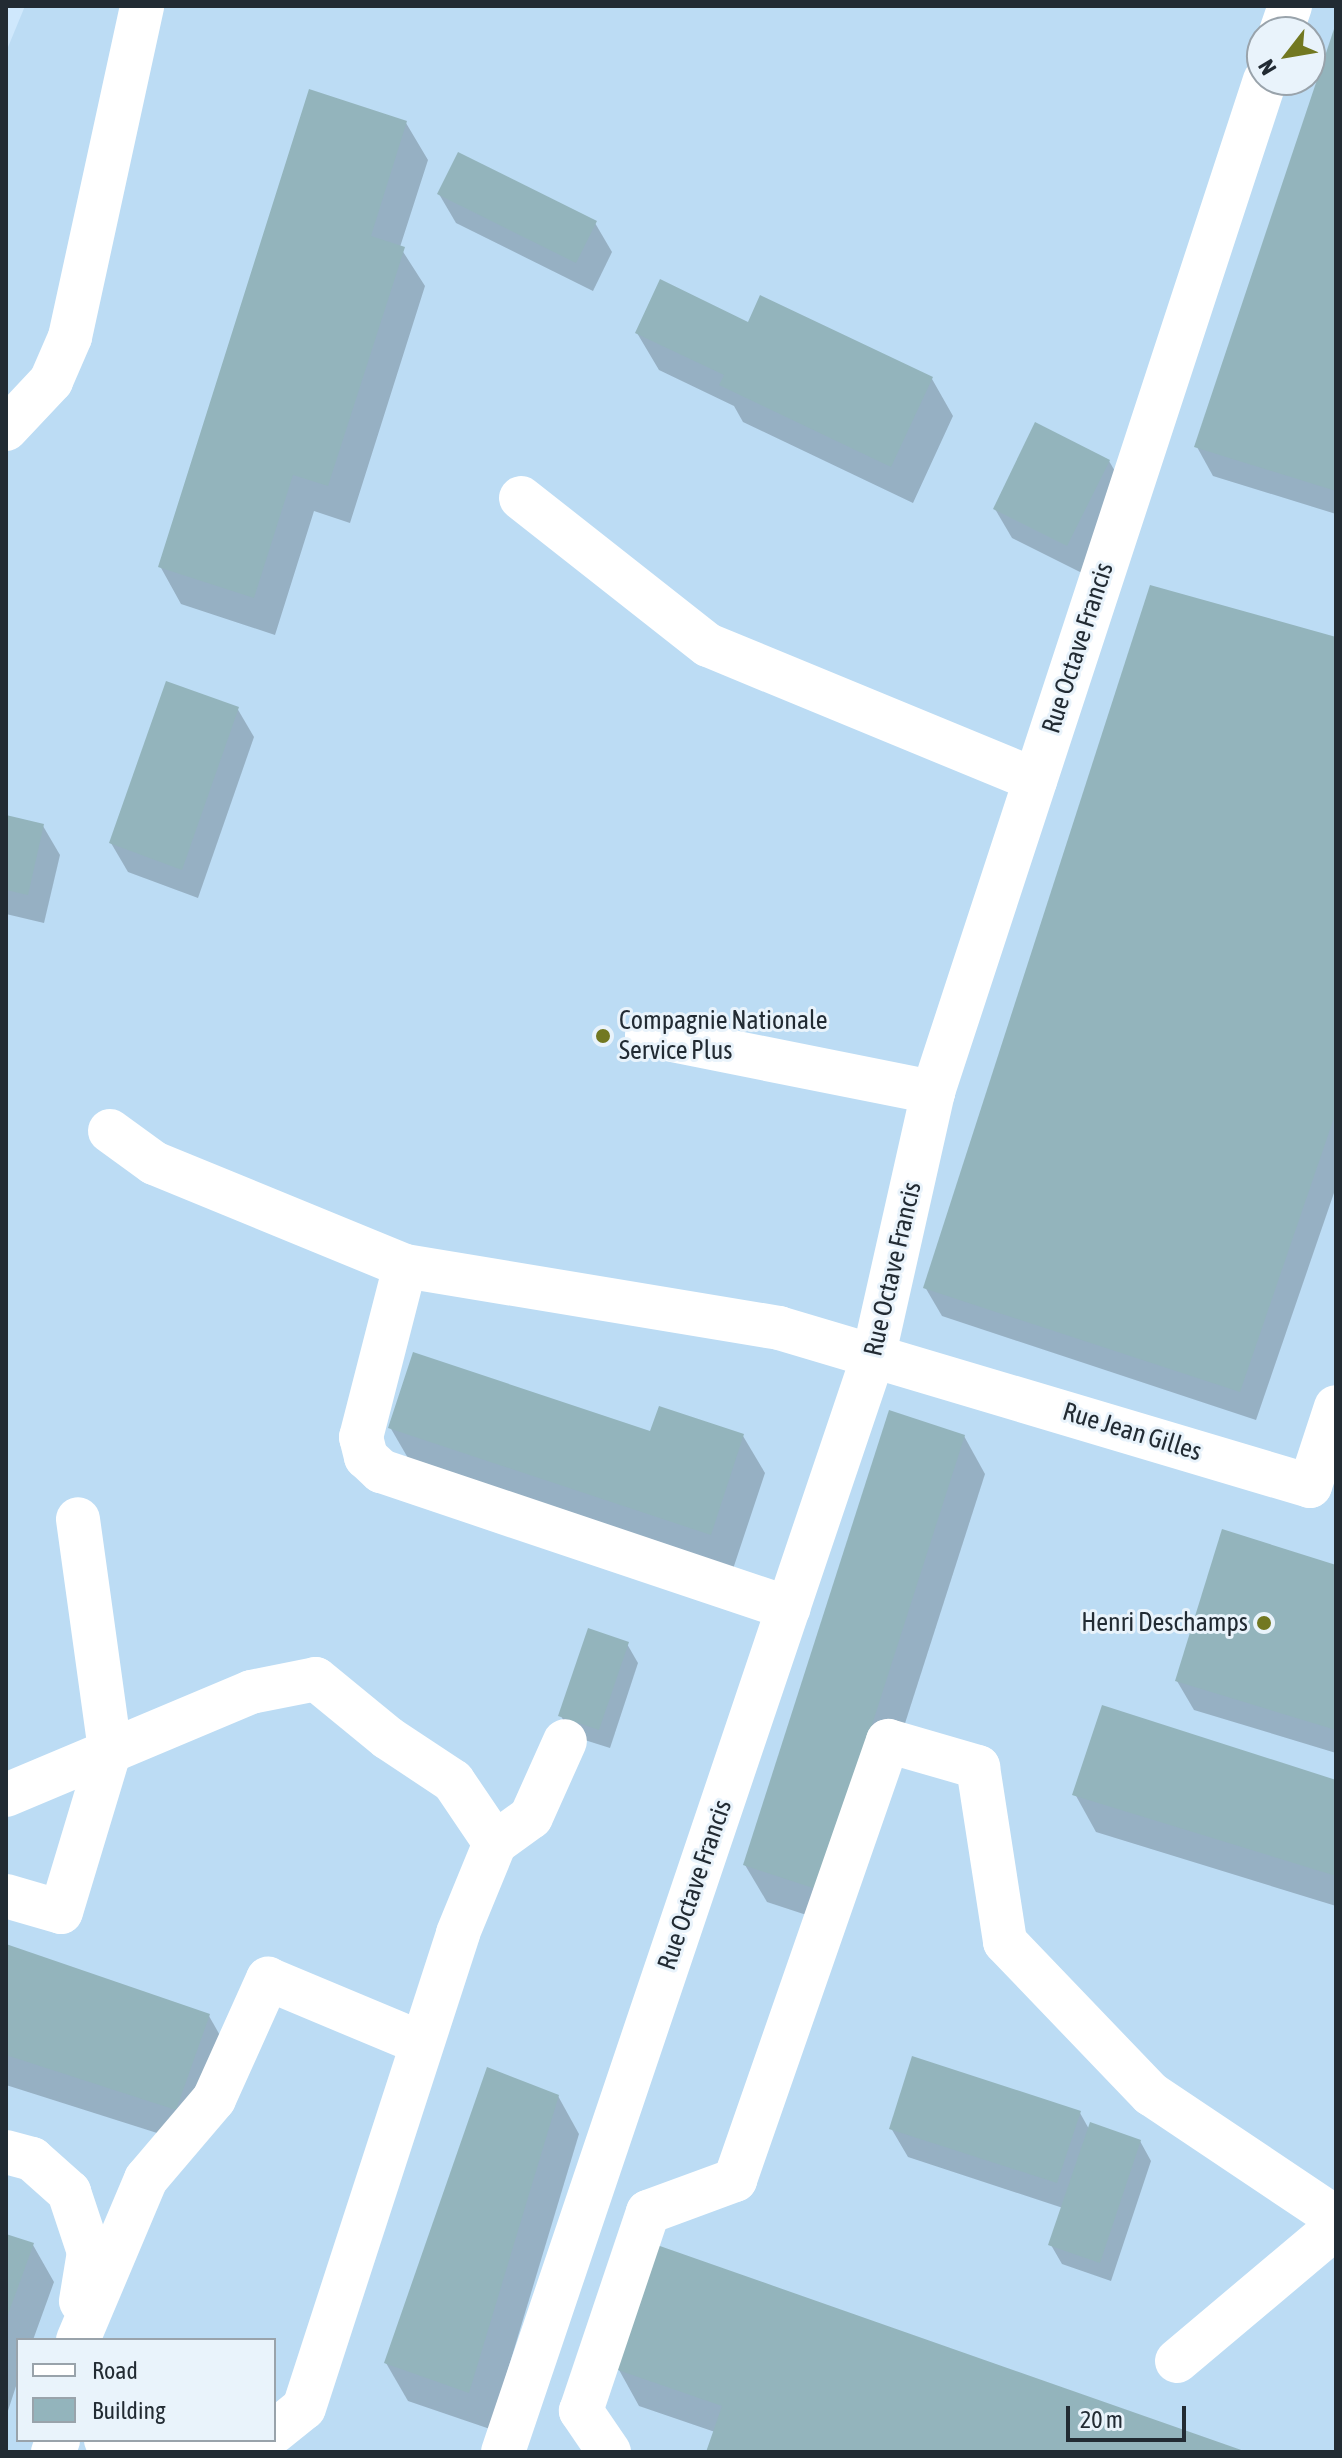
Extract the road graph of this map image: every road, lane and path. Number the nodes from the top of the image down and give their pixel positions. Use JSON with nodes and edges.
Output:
{"nodes":[{"id":1,"x":142,"y":6,"type":"edge"},
{"id":2,"x":1260,"y":96,"type":"edge"},
{"id":3,"x":6,"y":429,"type":"edge"},
{"id":4,"x":521,"y":498,"type":"dead end"},
{"id":5,"x":1035,"y":780,"type":"junction"},
{"id":6,"x":647,"y":1035,"type":"dead end"},
{"id":7,"x":933,"y":1092,"type":"junction"},
{"id":8,"x":110,"y":1131,"type":"dead end"},
{"id":9,"x":405,"y":1266,"type":"junction"},
{"id":10,"x":874,"y":1354,"type":"junction"},
{"id":11,"x":1336,"y":1407,"type":"edge"},
{"id":12,"x":78,"y":1519,"type":"dead end"},
{"id":13,"x":789,"y":1608,"type":"junction"},
{"id":14,"x":565,"y":1741,"type":"dead end"},
{"id":15,"x":110,"y":1750,"type":"junction"},
{"id":16,"x":6,"y":1795,"type":"edge"},
{"id":17,"x":495,"y":1843,"type":"junction"},
{"id":18,"x":6,"y":1896,"type":"edge"},
{"id":19,"x":421,"y":2043,"type":"junction"},
{"id":20,"x":6,"y":2152,"type":"edge"},
{"id":21,"x":1336,"y":2218,"type":"edge"},
{"id":22,"x":1336,"y":2227,"type":"edge"},
{"id":23,"x":77,"y":2338,"type":"edge"},
{"id":24,"x":78,"y":2338,"type":"edge"},
{"id":25,"x":1177,"y":2361,"type":"dead end"},
{"id":26,"x":276,"y":2430,"type":"edge"},
{"id":27,"x":120,"y":2442,"type":"edge"},
{"id":28,"x":252,"y":2442,"type":"edge"},
{"id":29,"x":503,"y":2452,"type":"edge"},
{"id":30,"x":609,"y":2452,"type":"edge"}],
"edges":[{"from":1,"to":3,"type":"street"},
{"from":2,"to":5,"type":"street","name":"Rue Octave Francis"},
{"from":4,"to":5,"type":"street"},
{"from":5,"to":7,"type":"street","name":"Rue Octave Francis"},
{"from":6,"to":7,"type":"street"},
{"from":7,"to":10,"type":"street","name":"Rue Octave Francis"},
{"from":8,"to":9,"type":"street"},
{"from":9,"to":10,"type":"street"},
{"from":9,"to":13,"type":"street"},
{"from":10,"to":11,"type":"street","name":"Rue Jean Gilles"},
{"from":10,"to":13,"type":"street","name":"Rue Octave Francis"},
{"from":12,"to":15,"type":"street"},
{"from":13,"to":29,"type":"street","name":"Rue Octave Francis"},
{"from":14,"to":17,"type":"street"},
{"from":15,"to":16,"type":"street"},
{"from":15,"to":17,"type":"street"},
{"from":15,"to":18,"type":"street"},
{"from":17,"to":19,"type":"street"},
{"from":19,"to":24,"type":"street"},
{"from":19,"to":26,"type":"street"},
{"from":20,"to":23,"type":"street"},
{"from":21,"to":30,"type":"street"},
{"from":22,"to":25,"type":"street"},
{"from":27,"to":28,"type":"street"}]}
